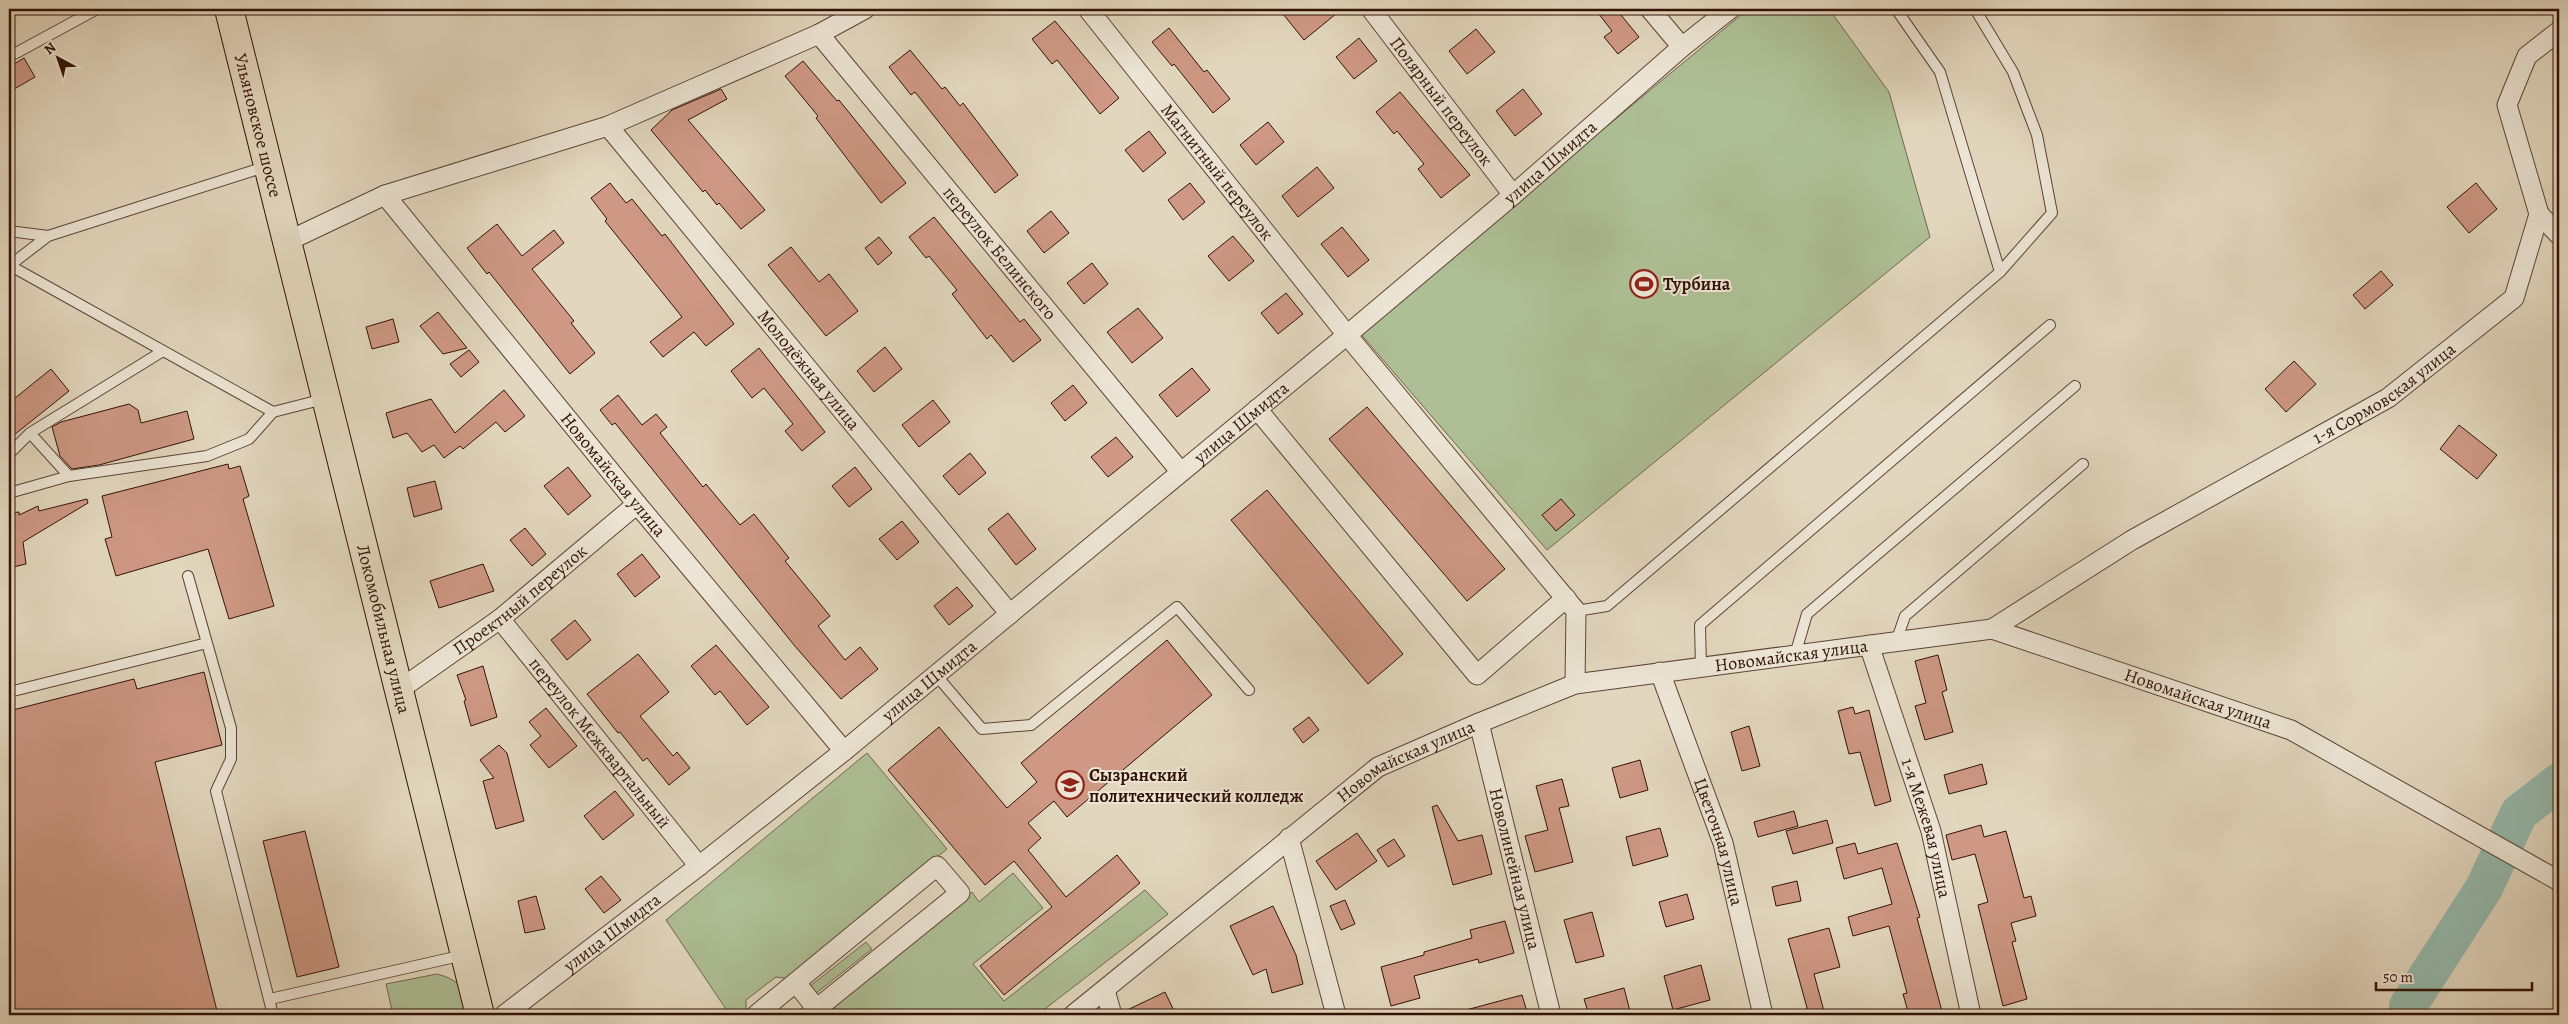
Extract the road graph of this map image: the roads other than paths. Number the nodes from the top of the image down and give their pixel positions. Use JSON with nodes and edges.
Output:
{"nodes":[{"id":1,"x":97,"y":9,"type":"edge"},
{"id":2,"x":229,"y":9,"type":"edge"},
{"id":3,"x":865,"y":9,"type":"edge"},
{"id":4,"x":1088,"y":9,"type":"edge"},
{"id":5,"x":1371,"y":9,"type":"edge"},
{"id":6,"x":1650,"y":9,"type":"edge"},
{"id":7,"x":1730,"y":9,"type":"edge"},
{"id":8,"x":1896,"y":9,"type":"edge"},
{"id":9,"x":1975,"y":9,"type":"edge"},
{"id":10,"x":2559,"y":30,"type":"edge"},
{"id":11,"x":819,"y":34,"type":"junction"},
{"id":12,"x":1682,"y":47,"type":"junction"},
{"id":13,"x":16,"y":53,"type":"dead end"},
{"id":14,"x":608,"y":126,"type":"junction"},
{"id":15,"x":269,"y":165,"type":"junction"},
{"id":16,"x":386,"y":195,"type":"junction"},
{"id":17,"x":1513,"y":195,"type":"junction"},
{"id":18,"x":2539,"y":214,"type":"junction"},
{"id":19,"x":9,"y":231,"type":"edge"},
{"id":20,"x":2559,"y":235,"type":"edge"},
{"id":21,"x":48,"y":236,"type":"junction"},
{"id":22,"x":288,"y":241,"type":"junction"},
{"id":23,"x":9,"y":265,"type":"edge"},
{"id":24,"x":2000,"y":272,"type":"junction"},
{"id":25,"x":2050,"y":325,"type":"dead end"},
{"id":26,"x":1347,"y":335,"type":"junction"},
{"id":27,"x":163,"y":351,"type":"junction"},
{"id":28,"x":2075,"y":386,"type":"dead end"},
{"id":29,"x":326,"y":398,"type":"junction"},
{"id":30,"x":1257,"y":409,"type":"junction"},
{"id":31,"x":273,"y":412,"type":"junction"},
{"id":32,"x":30,"y":433,"type":"junction"},
{"id":33,"x":9,"y":454,"type":"edge"},
{"id":34,"x":2083,"y":464,"type":"dead end"},
{"id":35,"x":1180,"y":471,"type":"junction"},
{"id":36,"x":69,"y":476,"type":"junction"},
{"id":37,"x":9,"y":493,"type":"edge"},
{"id":38,"x":637,"y":504,"type":"junction"},
{"id":39,"x":188,"y":576,"type":"dead end"},
{"id":40,"x":1571,"y":605,"type":"junction"},
{"id":41,"x":1010,"y":614,"type":"junction"},
{"id":42,"x":500,"y":619,"type":"junction"},
{"id":43,"x":1992,"y":629,"type":"junction"},
{"id":44,"x":1896,"y":642,"type":"junction"},
{"id":45,"x":207,"y":643,"type":"junction"},
{"id":46,"x":1868,"y":645,"type":"junction"},
{"id":47,"x":1795,"y":655,"type":"junction"},
{"id":48,"x":1701,"y":667,"type":"junction"},
{"id":49,"x":1660,"y":672,"type":"junction"},
{"id":50,"x":936,"y":675,"type":"junction"},
{"id":51,"x":1575,"y":684,"type":"junction"},
{"id":52,"x":399,"y":690,"type":"junction"},
{"id":53,"x":1249,"y":690,"type":"dead end"},
{"id":54,"x":9,"y":692,"type":"edge"},
{"id":55,"x":1480,"y":722,"type":"junction"},
{"id":56,"x":844,"y":751,"type":"junction"},
{"id":57,"x":1289,"y":838,"type":"junction"},
{"id":58,"x":700,"y":866,"type":"junction"},
{"id":59,"x":2559,"y":881,"type":"edge"},
{"id":60,"x":465,"y":955,"type":"junction"},
{"id":61,"x":796,"y":983,"type":"junction"},
{"id":62,"x":1105,"y":990,"type":"junction"},
{"id":63,"x":270,"y":999,"type":"junction"},
{"id":64,"x":813,"y":1012,"type":"edge"},
{"id":65,"x":273,"y":1015,"type":"edge"},
{"id":66,"x":480,"y":1015,"type":"edge"},
{"id":67,"x":504,"y":1015,"type":"edge"},
{"id":68,"x":756,"y":1015,"type":"edge"},
{"id":69,"x":1072,"y":1015,"type":"edge"},
{"id":70,"x":1112,"y":1015,"type":"edge"},
{"id":71,"x":1336,"y":1015,"type":"edge"},
{"id":72,"x":1551,"y":1015,"type":"edge"},
{"id":73,"x":1763,"y":1015,"type":"edge"},
{"id":74,"x":1971,"y":1015,"type":"edge"}],
"edges":[{"from":1,"to":13,"type":"lane"},
{"from":2,"to":15,"type":"main road","name":"Ульяновское шоссе"},
{"from":3,"to":11,"type":"street"},
{"from":4,"to":26,"type":"street","name":"Магнитный переулок"},
{"from":5,"to":17,"type":"street","name":"Полярный переулок"},
{"from":6,"to":12,"type":"street"},
{"from":7,"to":12,"type":"street","name":"улица Шмидта"},
{"from":8,"to":24,"type":"lane"},
{"from":9,"to":24,"type":"lane"},
{"from":10,"to":18,"type":"street"},
{"from":11,"to":14,"type":"street"},
{"from":11,"to":35,"type":"street","name":"переулок Белинского"},
{"from":12,"to":17,"type":"street","name":"улица Шмидта"},
{"from":14,"to":16,"type":"street"},
{"from":14,"to":41,"type":"street","name":"Молодёжная улица"},
{"from":15,"to":21,"type":"lane"},
{"from":15,"to":22,"type":"main road","name":"Ульяновское шоссе"},
{"from":16,"to":22,"type":"street"},
{"from":16,"to":38,"type":"street","name":"Новомайская улица"},
{"from":17,"to":26,"type":"street","name":"улица Шмидта"},
{"from":18,"to":20,"type":"street"},
{"from":18,"to":43,"type":"street","name":"1-я Сормовская улица"},
{"from":19,"to":21,"type":"lane"},
{"from":21,"to":23,"type":"lane"},
{"from":22,"to":29,"type":"main road","name":"Локомобильная улица"},
{"from":23,"to":27,"type":"lane"},
{"from":24,"to":40,"type":"lane"},
{"from":25,"to":48,"type":"lane"},
{"from":26,"to":30,"type":"street","name":"улица Шмидта"},
{"from":26,"to":40,"type":"street"},
{"from":27,"to":31,"type":"lane"},
{"from":27,"to":32,"type":"lane"},
{"from":28,"to":47,"type":"lane"},
{"from":29,"to":31,"type":"lane"},
{"from":29,"to":52,"type":"main road","name":"Локомобильная улица"},
{"from":30,"to":35,"type":"street","name":"улица Шмидта"},
{"from":30,"to":40,"type":"street"},
{"from":31,"to":36,"type":"lane"},
{"from":32,"to":33,"type":"lane"},
{"from":32,"to":36,"type":"lane"},
{"from":34,"to":44,"type":"lane"},
{"from":35,"to":41,"type":"street","name":"улица Шмидта"},
{"from":36,"to":37,"type":"lane"},
{"from":38,"to":42,"type":"street","name":"Проектный переулок"},
{"from":38,"to":56,"type":"street","name":"Новомайская улица"},
{"from":39,"to":45,"type":"lane"},
{"from":40,"to":51,"type":"street"},
{"from":41,"to":50,"type":"street","name":"улица Шмидта"},
{"from":42,"to":52,"type":"street","name":"Проектный переулок"},
{"from":42,"to":58,"type":"street","name":"переулок Межквартальный"},
{"from":43,"to":44,"type":"street","name":"Новомайская улица"},
{"from":43,"to":59,"type":"street","name":"Новомайская улица"},
{"from":44,"to":46,"type":"street","name":"Новомайская улица"},
{"from":45,"to":54,"type":"lane"},
{"from":45,"to":63,"type":"lane"},
{"from":46,"to":47,"type":"street","name":"Новомайская улица"},
{"from":46,"to":74,"type":"street","name":"1-я Межевая улица"},
{"from":47,"to":48,"type":"street","name":"Новомайская улица"},
{"from":48,"to":49,"type":"street","name":"Новомайская улица"},
{"from":49,"to":51,"type":"street","name":"Новомайская улица"},
{"from":49,"to":73,"type":"street","name":"Цветочная улица"},
{"from":50,"to":53,"type":"lane"},
{"from":50,"to":56,"type":"street","name":"улица Шмидта"},
{"from":51,"to":55,"type":"street","name":"Новомайская улица"},
{"from":52,"to":60,"type":"main road","name":"Локомобильная улица"},
{"from":55,"to":57,"type":"street","name":"Новомайская улица"},
{"from":55,"to":72,"type":"street","name":"Новолинейная улица"},
{"from":56,"to":58,"type":"street","name":"улица Шмидта"},
{"from":57,"to":62,"type":"street","name":"Новомайская улица"},
{"from":57,"to":71,"type":"street"},
{"from":58,"to":67,"type":"street","name":"улица Шмидта"},
{"from":60,"to":63,"type":"lane"},
{"from":60,"to":66,"type":"main road","name":"Локомобильная улица"},
{"from":61,"to":64,"type":"street"},
{"from":61,"to":64,"type":"street"},
{"from":61,"to":68,"type":"street"},
{"from":62,"to":69,"type":"street","name":"Новомайская улица"},
{"from":62,"to":70,"type":"street"},
{"from":63,"to":65,"type":"lane"}]}
